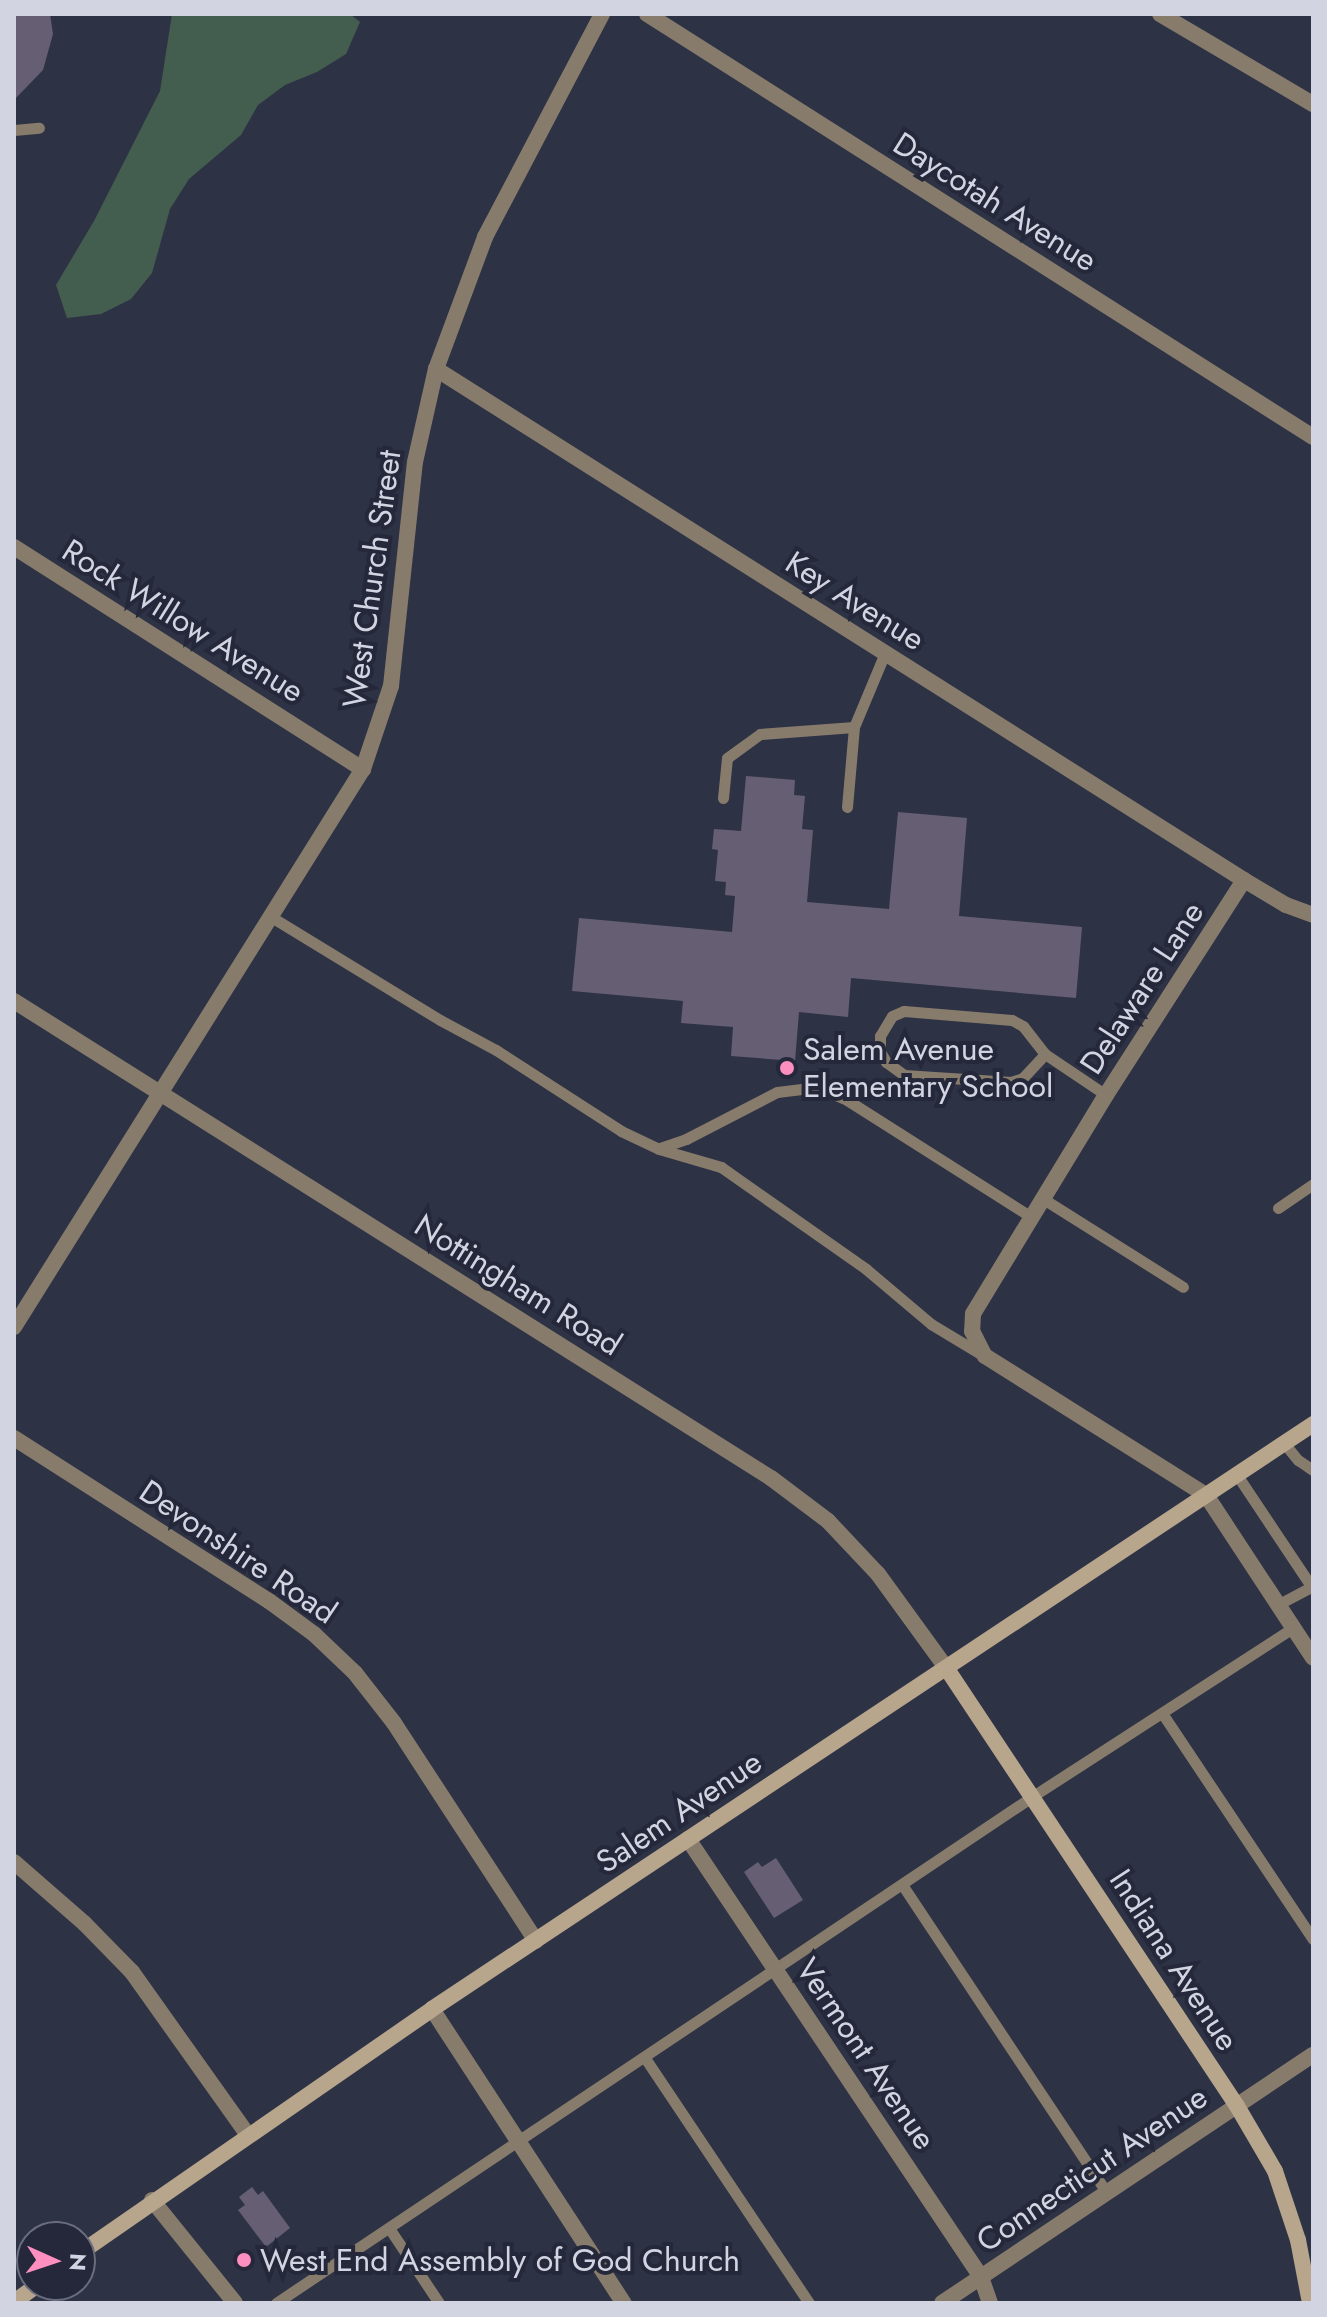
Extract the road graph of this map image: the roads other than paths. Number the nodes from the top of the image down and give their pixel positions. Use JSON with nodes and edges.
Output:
{"nodes":[{"id":1,"x":602,"y":14,"type":"edge"},
{"id":2,"x":647,"y":14,"type":"edge"},
{"id":3,"x":1160,"y":14,"type":"edge"},
{"id":4,"x":1313,"y":104,"type":"edge"},
{"id":5,"x":39,"y":128,"type":"dead end"},
{"id":6,"x":14,"y":130,"type":"edge"},
{"id":7,"x":436,"y":369,"type":"junction"},
{"id":8,"x":1313,"y":437,"type":"edge"},
{"id":9,"x":14,"y":547,"type":"edge"},
{"id":10,"x":885,"y":653,"type":"junction"},
{"id":11,"x":854,"y":727,"type":"junction"},
{"id":12,"x":363,"y":769,"type":"junction"},
{"id":13,"x":723,"y":798,"type":"dead end"},
{"id":14,"x":847,"y":807,"type":"dead end"},
{"id":15,"x":1244,"y":880,"type":"junction"},
{"id":16,"x":1313,"y":915,"type":"edge"},
{"id":17,"x":273,"y":918,"type":"junction"},
{"id":18,"x":14,"y":1001,"type":"edge"},
{"id":19,"x":1045,"y":1054,"type":"junction"},
{"id":20,"x":162,"y":1093,"type":"junction"},
{"id":21,"x":1106,"y":1095,"type":"junction"},
{"id":22,"x":659,"y":1149,"type":"junction"},
{"id":23,"x":1313,"y":1184,"type":"edge"},
{"id":24,"x":1045,"y":1200,"type":"junction"},
{"id":25,"x":1278,"y":1208,"type":"dead end"},
{"id":26,"x":1033,"y":1218,"type":"junction"},
{"id":27,"x":1183,"y":1287,"type":"dead end"},
{"id":28,"x":14,"y":1327,"type":"edge"},
{"id":29,"x":985,"y":1356,"type":"junction"},
{"id":30,"x":1313,"y":1424,"type":"edge"},
{"id":31,"x":14,"y":1438,"type":"edge"},
{"id":32,"x":1284,"y":1443,"type":"junction"},
{"id":33,"x":1313,"y":1470,"type":"edge"},
{"id":34,"x":1237,"y":1475,"type":"junction"},
{"id":35,"x":1206,"y":1495,"type":"junction"},
{"id":36,"x":1312,"y":1586,"type":"edge"},
{"id":37,"x":1277,"y":1605,"type":"junction"},
{"id":38,"x":1293,"y":1628,"type":"junction"},
{"id":39,"x":1312,"y":1656,"type":"edge"},
{"id":40,"x":947,"y":1669,"type":"junction"},
{"id":41,"x":1162,"y":1713,"type":"junction"},
{"id":42,"x":1033,"y":1796,"type":"junction"},
{"id":43,"x":688,"y":1839,"type":"junction"},
{"id":44,"x":14,"y":1862,"type":"edge"},
{"id":45,"x":903,"y":1886,"type":"junction"},
{"id":46,"x":1313,"y":1939,"type":"edge"},
{"id":47,"x":536,"y":1941,"type":"junction"},
{"id":48,"x":775,"y":1969,"type":"junction"},
{"id":49,"x":432,"y":2009,"type":"junction"},
{"id":50,"x":1313,"y":2055,"type":"edge"},
{"id":51,"x":645,"y":2058,"type":"junction"},
{"id":52,"x":1237,"y":2106,"type":"junction"},
{"id":53,"x":247,"y":2134,"type":"junction"},
{"id":54,"x":517,"y":2140,"type":"junction"},
{"id":55,"x":1107,"y":2193,"type":"junction"},
{"id":56,"x":152,"y":2200,"type":"junction"},
{"id":57,"x":389,"y":2228,"type":"junction"},
{"id":58,"x":96,"y":2241,"type":"edge"},
{"id":59,"x":981,"y":2277,"type":"junction"},
{"id":60,"x":235,"y":2303,"type":"edge"},
{"id":61,"x":276,"y":2303,"type":"edge"},
{"id":62,"x":439,"y":2303,"type":"edge"},
{"id":63,"x":624,"y":2303,"type":"edge"},
{"id":64,"x":809,"y":2303,"type":"edge"},
{"id":65,"x":942,"y":2303,"type":"edge"},
{"id":66,"x":990,"y":2303,"type":"edge"},
{"id":67,"x":1310,"y":2303,"type":"edge"}],
"edges":[{"from":1,"to":7,"type":"street","name":"West Church Street"},
{"from":2,"to":8,"type":"street","name":"Daycotah Avenue"},
{"from":3,"to":4,"type":"street"},
{"from":5,"to":6,"type":"lane"},
{"from":7,"to":10,"type":"street","name":"Key Avenue"},
{"from":7,"to":12,"type":"street","name":"West Church Street"},
{"from":9,"to":12,"type":"street","name":"Rock Willow Avenue"},
{"from":10,"to":11,"type":"lane"},
{"from":10,"to":15,"type":"street","name":"Key Avenue"},
{"from":11,"to":13,"type":"lane"},
{"from":11,"to":14,"type":"lane"},
{"from":12,"to":17,"type":"street","name":"West Church Street"},
{"from":15,"to":16,"type":"street","name":"Key Avenue"},
{"from":15,"to":21,"type":"street","name":"Delaware Lane"},
{"from":17,"to":20,"type":"street","name":"West Church Street"},
{"from":17,"to":22,"type":"lane"},
{"from":18,"to":20,"type":"street","name":"Nottingham Road"},
{"from":19,"to":19,"type":"lane"},
{"from":19,"to":21,"type":"lane"},
{"from":20,"to":28,"type":"street","name":"West Church Street"},
{"from":20,"to":40,"type":"street","name":"Nottingham Road"},
{"from":21,"to":24,"type":"street","name":"Delaware Lane"},
{"from":22,"to":26,"type":"lane"},
{"from":22,"to":29,"type":"lane"},
{"from":23,"to":25,"type":"lane"},
{"from":24,"to":26,"type":"street","name":"Delaware Lane"},
{"from":24,"to":27,"type":"lane"},
{"from":26,"to":29,"type":"street","name":"Delaware Lane"},
{"from":29,"to":35,"type":"street"},
{"from":30,"to":32,"type":"main road","name":"Salem Avenue"},
{"from":31,"to":47,"type":"street","name":"Devonshire Road"},
{"from":32,"to":33,"type":"lane"},
{"from":32,"to":34,"type":"main road","name":"Salem Avenue"},
{"from":34,"to":35,"type":"main road","name":"Salem Avenue"},
{"from":34,"to":36,"type":"lane"},
{"from":35,"to":37,"type":"street"},
{"from":35,"to":40,"type":"main road","name":"Salem Avenue"},
{"from":36,"to":37,"type":"lane"},
{"from":37,"to":38,"type":"street"},
{"from":38,"to":39,"type":"street"},
{"from":38,"to":41,"type":"lane"},
{"from":40,"to":42,"type":"main road","name":"Indiana Avenue"},
{"from":40,"to":43,"type":"main road","name":"Salem Avenue"},
{"from":41,"to":42,"type":"lane"},
{"from":41,"to":46,"type":"lane"},
{"from":42,"to":45,"type":"lane"},
{"from":42,"to":52,"type":"main road","name":"Indiana Avenue"},
{"from":43,"to":47,"type":"main road","name":"Salem Avenue"},
{"from":43,"to":48,"type":"street","name":"Vermont Avenue"},
{"from":44,"to":53,"type":"street"},
{"from":45,"to":48,"type":"lane"},
{"from":45,"to":55,"type":"lane"},
{"from":47,"to":49,"type":"main road","name":"Salem Avenue"},
{"from":48,"to":51,"type":"lane"},
{"from":48,"to":59,"type":"street","name":"Vermont Avenue"},
{"from":49,"to":53,"type":"main road","name":"Salem Avenue"},
{"from":49,"to":54,"type":"street"},
{"from":50,"to":52,"type":"street","name":"Connecticut Avenue"},
{"from":51,"to":54,"type":"lane"},
{"from":51,"to":64,"type":"lane"},
{"from":52,"to":55,"type":"street","name":"Connecticut Avenue"},
{"from":52,"to":67,"type":"main road","name":"Indiana Avenue"},
{"from":53,"to":56,"type":"main road","name":"Salem Avenue"},
{"from":54,"to":57,"type":"lane"},
{"from":54,"to":63,"type":"street"},
{"from":55,"to":59,"type":"street","name":"Connecticut Avenue"},
{"from":56,"to":58,"type":"main road","name":"Salem Avenue"},
{"from":56,"to":60,"type":"street"},
{"from":57,"to":61,"type":"lane"},
{"from":57,"to":62,"type":"lane"},
{"from":59,"to":65,"type":"street","name":"Connecticut Avenue"},
{"from":59,"to":66,"type":"street","name":"Vermont Avenue"}]}
